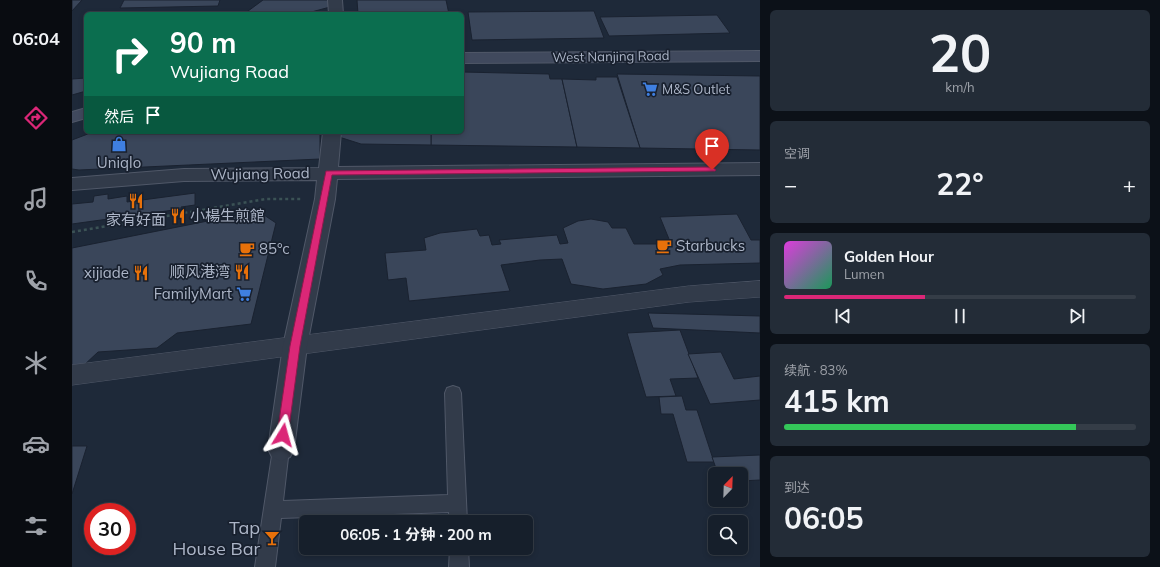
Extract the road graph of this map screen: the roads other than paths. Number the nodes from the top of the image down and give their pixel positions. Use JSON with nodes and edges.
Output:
{"nodes":[{"id":1,"x":335,"y":0,"type":"edge"},
{"id":2,"x":336,"y":12,"type":"edge"},
{"id":3,"x":760,"y":56,"type":"edge"},
{"id":4,"x":464,"y":58,"type":"edge"},
{"id":5,"x":84,"y":114,"type":"edge"},
{"id":6,"x":72,"y":117,"type":"edge"},
{"id":7,"x":332,"y":134,"type":"edge"},
{"id":8,"x":760,"y":169,"type":"edge"},
{"id":9,"x":329,"y":173,"type":"junction"},
{"id":10,"x":72,"y":184,"type":"edge"},
{"id":11,"x":760,"y":289,"type":"edge"},
{"id":12,"x":295,"y":346,"type":"junction"},
{"id":13,"x":72,"y":375,"type":"edge"},
{"id":14,"x":453,"y":393,"type":"dead end"},
{"id":15,"x":281,"y":449,"type":"joint"},
{"id":16,"x":457,"y":503,"type":"junction"},
{"id":17,"x":273,"y":510,"type":"junction"},
{"id":18,"x":458,"y":515,"type":"edge"},
{"id":19,"x":459,"y":555,"type":"edge"},
{"id":20,"x":265,"y":567,"type":"edge"},
{"id":21,"x":459,"y":567,"type":"edge"}],
"edges":[{"from":1,"to":2,"type":"street"},
{"from":3,"to":4,"type":"main road","name":"West Nanjing Road"},
{"from":5,"to":6,"type":"main road"},
{"from":7,"to":9,"type":"street"},
{"from":8,"to":9,"type":"street","name":"Wujiang Road"},
{"from":9,"to":10,"type":"street","name":"Wujiang Road"},
{"from":9,"to":12,"type":"street"},
{"from":11,"to":12,"type":"street"},
{"from":12,"to":13,"type":"street"},
{"from":12,"to":15,"type":"street"},
{"from":14,"to":16,"type":"lane"},
{"from":15,"to":17,"type":"lane"},
{"from":16,"to":17,"type":"lane"},
{"from":16,"to":18,"type":"lane"},
{"from":17,"to":20,"type":"lane"},
{"from":19,"to":21,"type":"lane"}]}
